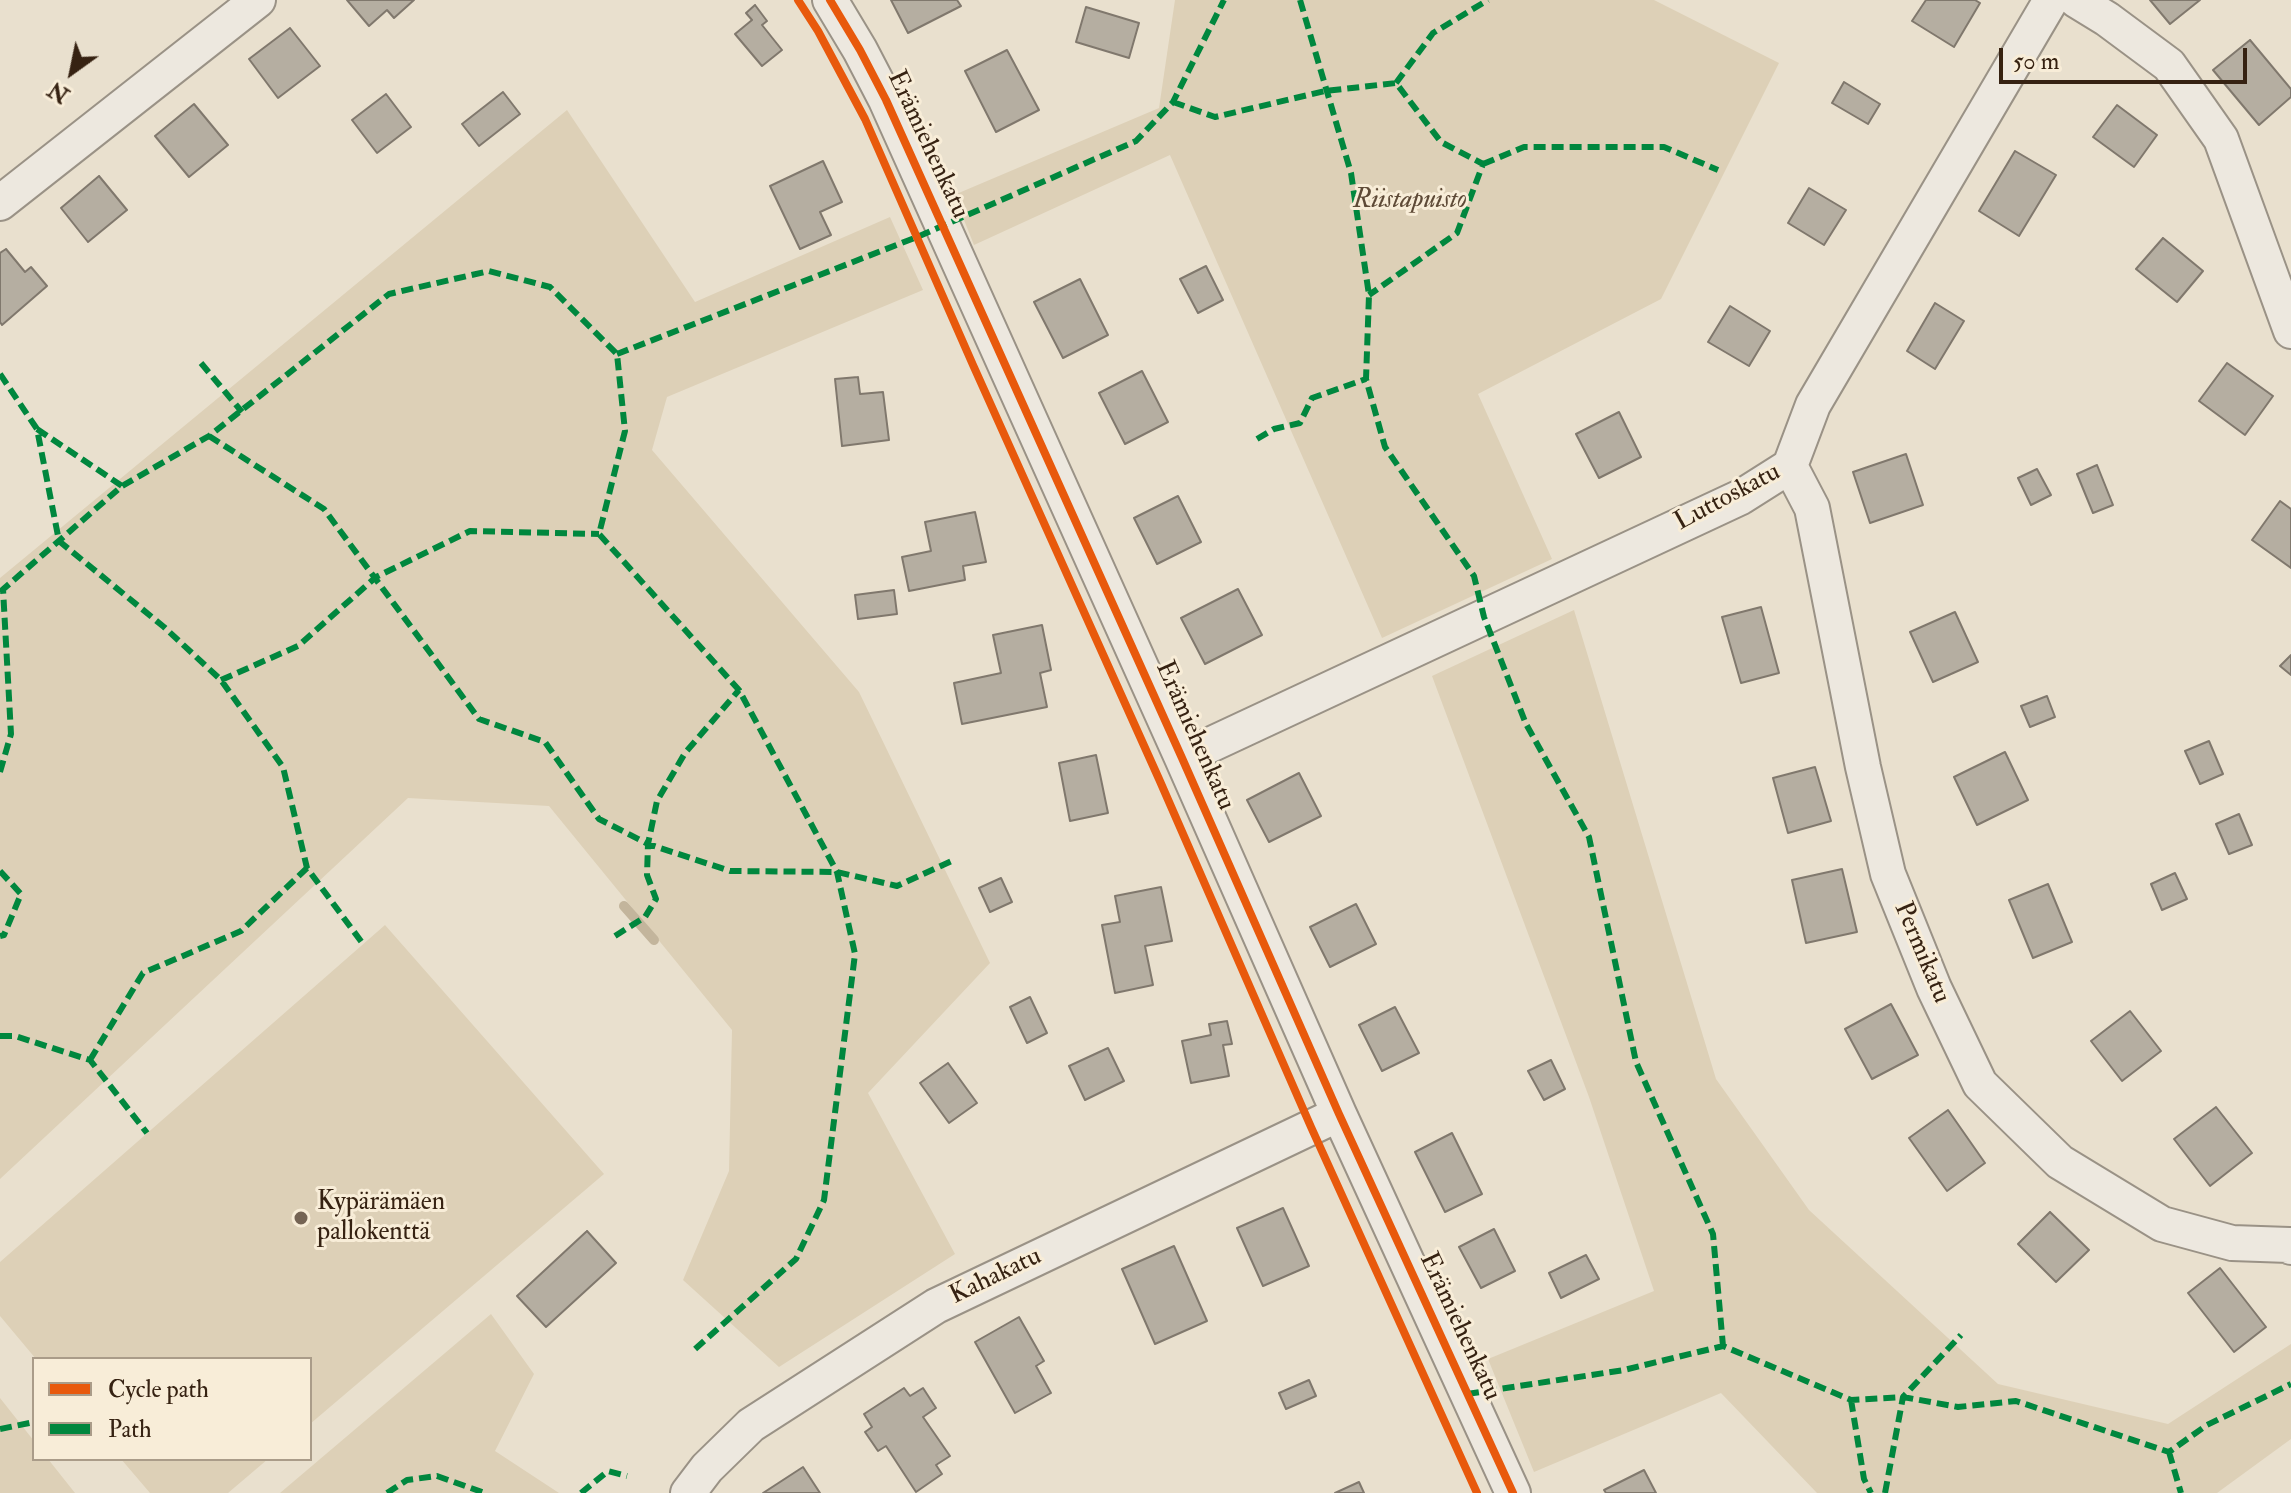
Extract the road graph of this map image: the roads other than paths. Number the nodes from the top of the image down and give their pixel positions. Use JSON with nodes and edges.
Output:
{"nodes":[{"id":1,"x":258,"y":0,"type":"edge"},
{"id":2,"x":830,"y":0,"type":"edge"},
{"id":3,"x":2051,"y":0,"type":"edge"},
{"id":4,"x":2076,"y":0,"type":"edge"},
{"id":5,"x":0,"y":203,"type":"edge"},
{"id":6,"x":2291,"y":331,"type":"edge"},
{"id":7,"x":1790,"y":466,"type":"junction"},
{"id":8,"x":1182,"y":758,"type":"junction"},
{"id":9,"x":1339,"y":1114,"type":"junction"},
{"id":10,"x":2290,"y":1245,"type":"edge"},
{"id":11,"x":688,"y":1493,"type":"edge"},
{"id":12,"x":1513,"y":1493,"type":"edge"}],
"edges":[{"from":1,"to":5,"type":"street"},
{"from":2,"to":8,"type":"street","name":"Erämiehenkatu"},
{"from":3,"to":7,"type":"street","name":"Luttoskatu"},
{"from":4,"to":6,"type":"street"},
{"from":7,"to":8,"type":"street","name":"Luttoskatu"},
{"from":7,"to":10,"type":"street","name":"Permikatu"},
{"from":8,"to":9,"type":"street","name":"Erämiehenkatu"},
{"from":9,"to":11,"type":"street","name":"Kahakatu"},
{"from":9,"to":12,"type":"street","name":"Erämiehenkatu"}]}
